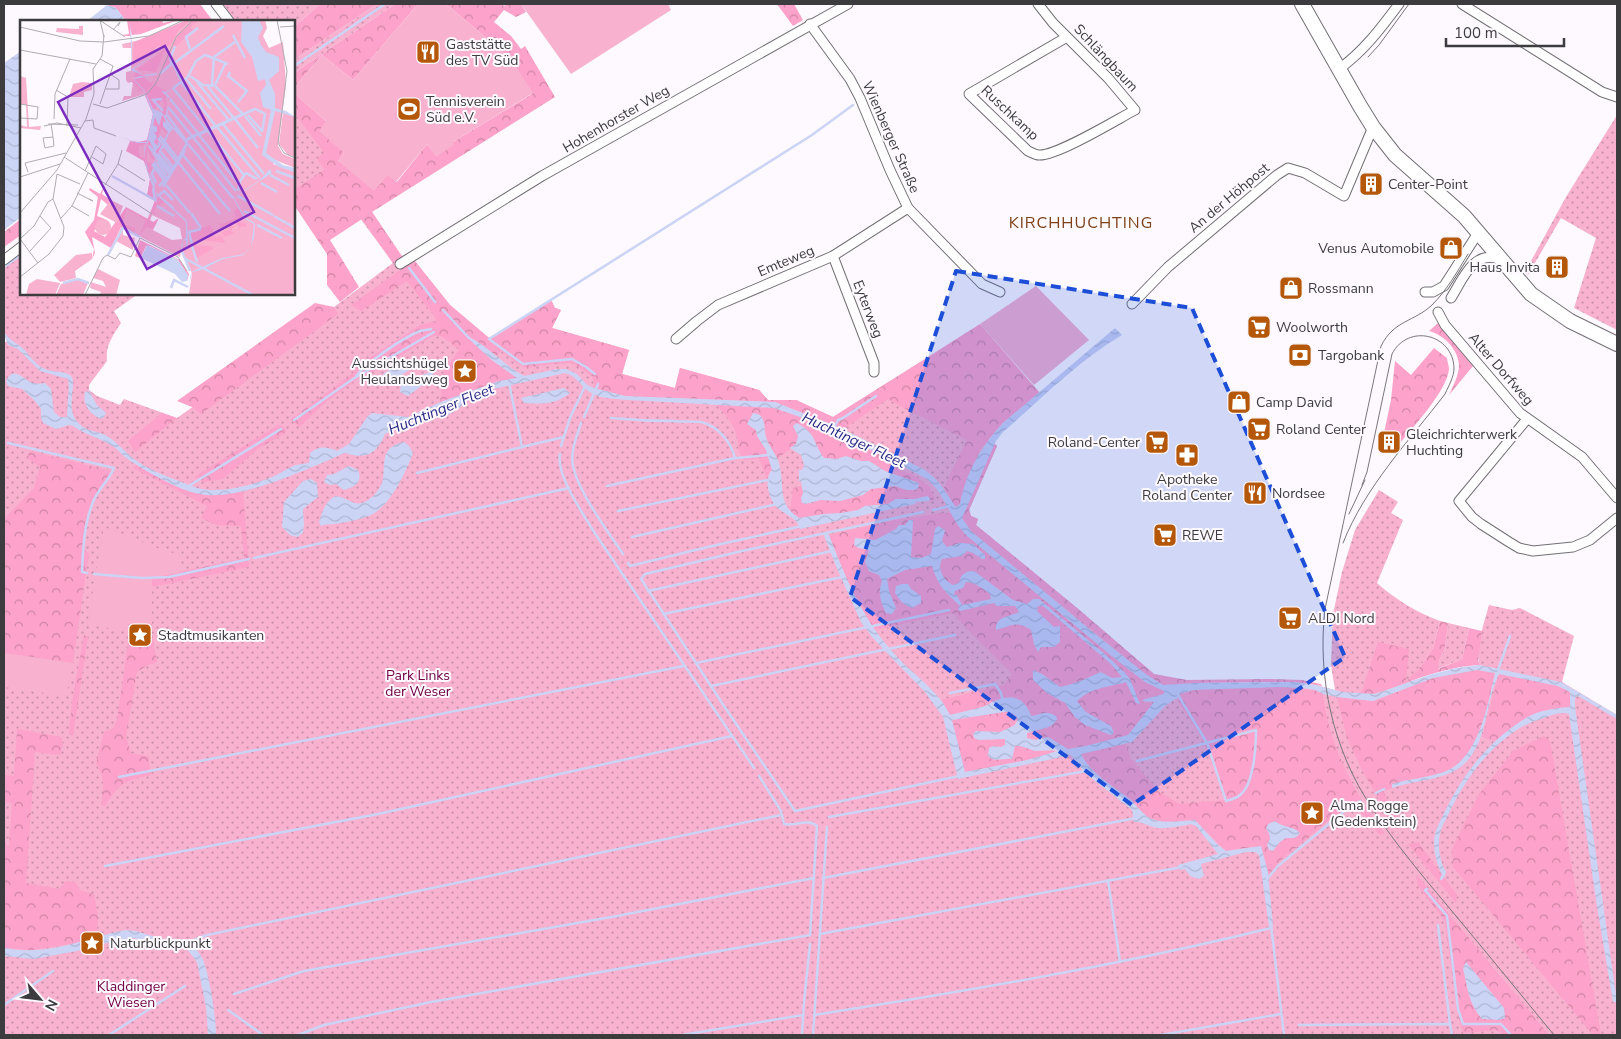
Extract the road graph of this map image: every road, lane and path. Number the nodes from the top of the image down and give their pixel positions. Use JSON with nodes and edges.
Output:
{"nodes":[{"id":1,"x":216,"y":4,"type":"edge"},
{"id":2,"x":848,"y":4,"type":"edge"},
{"id":3,"x":1038,"y":4,"type":"edge"},
{"id":4,"x":1302,"y":4,"type":"edge"},
{"id":5,"x":1399,"y":4,"type":"edge"},
{"id":6,"x":1462,"y":4,"type":"edge"},
{"id":7,"x":228,"y":20,"type":"edge"},
{"id":8,"x":810,"y":24,"type":"junction"},
{"id":9,"x":1067,"y":37,"type":"junction"},
{"id":10,"x":1339,"y":69,"type":"junction"},
{"id":11,"x":1617,"y":97,"type":"edge"},
{"id":12,"x":1135,"y":110,"type":"joint"},
{"id":13,"x":1372,"y":127,"type":"junction"},
{"id":14,"x":908,"y":208,"type":"junction"},
{"id":15,"x":1478,"y":233,"type":"junction"},
{"id":16,"x":20,"y":248,"type":"edge"},
{"id":17,"x":833,"y":256,"type":"junction"},
{"id":18,"x":1499,"y":259,"type":"junction"},
{"id":19,"x":4,"y":260,"type":"edge"},
{"id":20,"x":400,"y":264,"type":"dead end"},
{"id":21,"x":1000,"y":292,"type":"dead end"},
{"id":22,"x":1425,"y":292,"type":"dead end"},
{"id":23,"x":1452,"y":298,"type":"dead end"},
{"id":24,"x":1132,"y":304,"type":"dead end"},
{"id":25,"x":1438,"y":312,"type":"dead end"},
{"id":26,"x":676,"y":340,"type":"dead end"},
{"id":27,"x":1617,"y":344,"type":"edge"},
{"id":28,"x":874,"y":372,"type":"dead end"},
{"id":29,"x":1527,"y":419,"type":"junction"},
{"id":30,"x":1617,"y":498,"type":"edge"},
{"id":31,"x":1617,"y":518,"type":"edge"}],
"edges":[{"from":1,"to":7,"type":"street"},
{"from":2,"to":8,"type":"street","name":"Hohenhorster Weg"},
{"from":3,"to":9,"type":"street","name":"Schlängbaum"},
{"from":4,"to":10,"type":"main road"},
{"from":5,"to":10,"type":"street"},
{"from":6,"to":11,"type":"street"},
{"from":8,"to":14,"type":"street","name":"Wienberger Straße"},
{"from":8,"to":20,"type":"street","name":"Hohenhorster Weg"},
{"from":9,"to":12,"type":"street","name":"Schlängbaum"},
{"from":9,"to":12,"type":"street","name":"Ruschkamp"},
{"from":10,"to":13,"type":"main road"},
{"from":13,"to":15,"type":"main road"},
{"from":13,"to":24,"type":"street","name":"An der Höhpost"},
{"from":14,"to":17,"type":"street","name":"Emteweg"},
{"from":14,"to":21,"type":"street","name":"Wienberger Straße"},
{"from":15,"to":18,"type":"main road"},
{"from":15,"to":22,"type":"street"},
{"from":16,"to":19,"type":"street"},
{"from":17,"to":26,"type":"street","name":"Emteweg"},
{"from":17,"to":28,"type":"street","name":"Eyterweg"},
{"from":18,"to":23,"type":"street"},
{"from":18,"to":27,"type":"main road"},
{"from":25,"to":29,"type":"street","name":"Alter Dorfweg"},
{"from":29,"to":30,"type":"street","name":"Alter Dorfweg"},
{"from":29,"to":31,"type":"street"}]}
